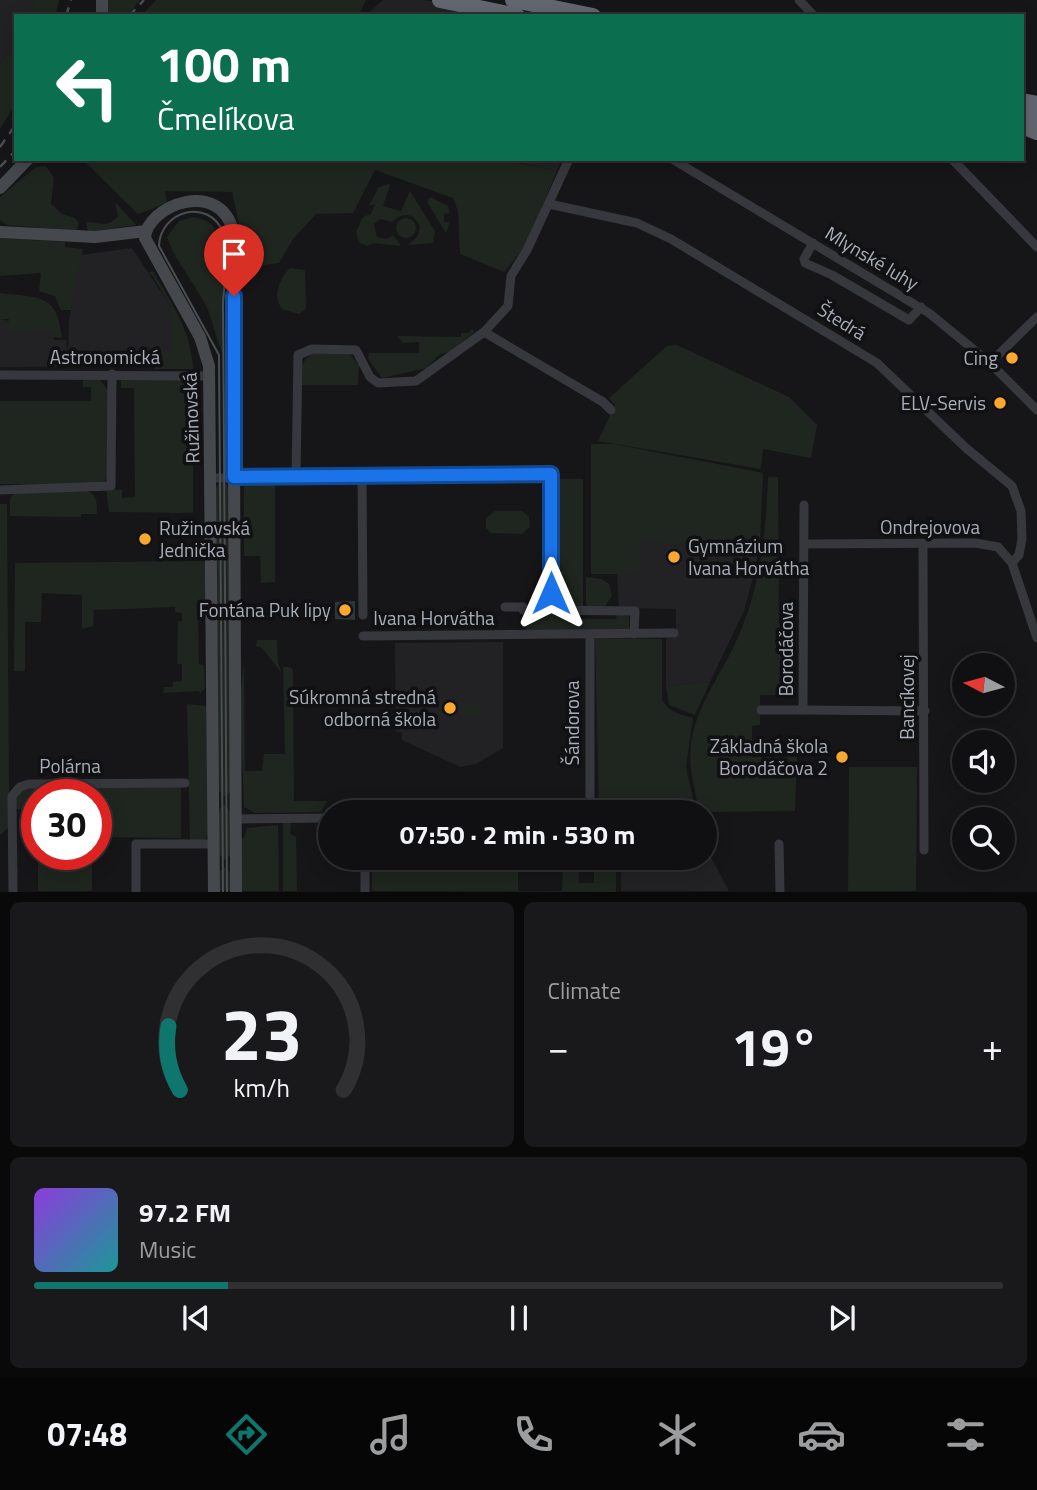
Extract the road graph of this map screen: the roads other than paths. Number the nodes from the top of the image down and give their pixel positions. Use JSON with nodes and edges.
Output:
{"nodes":[{"id":1,"x":440,"y":0,"type":"edge"},
{"id":2,"x":477,"y":0,"type":"edge"},
{"id":3,"x":513,"y":0,"type":"edge"},
{"id":4,"x":799,"y":0,"type":"edge"},
{"id":5,"x":491,"y":14,"type":"edge"},
{"id":6,"x":507,"y":14,"type":"edge"},
{"id":7,"x":583,"y":14,"type":"edge"},
{"id":8,"x":812,"y":14,"type":"edge"},
{"id":9,"x":26,"y":161,"type":"edge"},
{"id":10,"x":568,"y":161,"type":"edge"},
{"id":11,"x":675,"y":161,"type":"edge"},
{"id":12,"x":954,"y":161,"type":"edge"},
{"id":13,"x":0,"y":188,"type":"edge"},
{"id":14,"x":549,"y":204,"type":"junction"},
{"id":15,"x":146,"y":231,"type":"junction"},
{"id":16,"x":0,"y":232,"type":"edge"},
{"id":17,"x":813,"y":243,"type":"junction"},
{"id":18,"x":1037,"y":247,"type":"edge"},
{"id":19,"x":921,"y":307,"type":"junction"},
{"id":20,"x":1037,"y":317,"type":"edge"},
{"id":21,"x":484,"y":332,"type":"junction"},
{"id":22,"x":990,"y":363,"type":"junction"},
{"id":23,"x":112,"y":374,"type":"junction"},
{"id":24,"x":0,"y":375,"type":"edge"},
{"id":25,"x":210,"y":376,"type":"junction"},
{"id":26,"x":611,"y":410,"type":"dead end"},
{"id":27,"x":1037,"y":410,"type":"edge"},
{"id":28,"x":362,"y":476,"type":"junction"},
{"id":29,"x":234,"y":477,"type":"junction"},
{"id":30,"x":296,"y":477,"type":"junction"},
{"id":31,"x":212,"y":478,"type":"junction"},
{"id":32,"x":0,"y":490,"type":"edge"},
{"id":33,"x":804,"y":505,"type":"dead end"},
{"id":34,"x":804,"y":544,"type":"junction"},
{"id":35,"x":923,"y":544,"type":"junction"},
{"id":36,"x":1012,"y":563,"type":"junction"},
{"id":37,"x":505,"y":607,"type":"dead end"},
{"id":38,"x":551,"y":610,"type":"junction"},
{"id":39,"x":363,"y":615,"type":"dead end"},
{"id":40,"x":674,"y":633,"type":"dead end"},
{"id":41,"x":590,"y":634,"type":"junction"},
{"id":42,"x":634,"y":634,"type":"junction"},
{"id":43,"x":363,"y":636,"type":"dead end"},
{"id":44,"x":1037,"y":639,"type":"edge"},
{"id":45,"x":761,"y":710,"type":"dead end"},
{"id":46,"x":803,"y":710,"type":"junction"},
{"id":47,"x":925,"y":710,"type":"junction"},
{"id":48,"x":186,"y":783,"type":"dead end"},
{"id":49,"x":590,"y":800,"type":"edge"},
{"id":50,"x":318,"y":818,"type":"edge"},
{"id":51,"x":236,"y":819,"type":"junction"},
{"id":52,"x":213,"y":844,"type":"junction"},
{"id":53,"x":779,"y":844,"type":"dead end"},
{"id":54,"x":924,"y":850,"type":"dead end"},
{"id":55,"x":365,"y":870,"type":"edge"},
{"id":56,"x":13,"y":891,"type":"edge"},
{"id":57,"x":136,"y":891,"type":"edge"},
{"id":58,"x":214,"y":891,"type":"edge"},
{"id":59,"x":236,"y":891,"type":"edge"},
{"id":60,"x":365,"y":891,"type":"edge"},
{"id":61,"x":780,"y":891,"type":"edge"}],
"edges":[{"from":1,"to":6,"type":"highway","bridge":true},
{"from":2,"to":5,"type":"street"},
{"from":3,"to":7,"type":"highway"},
{"from":4,"to":8,"type":"street"},
{"from":9,"to":13,"type":"street"},
{"from":10,"to":14,"type":"street"},
{"from":11,"to":17,"type":"street","name":"Mlynské luhy"},
{"from":12,"to":18,"type":"street"},
{"from":14,"to":21,"type":"street"},
{"from":14,"to":36,"type":"street","name":"Štedrá"},
{"from":15,"to":16,"type":"street"},
{"from":15,"to":25,"type":"street","name":"Ružinovská"},
{"from":15,"to":29,"type":"street"},
{"from":17,"to":19,"type":"street","name":"Mlynské luhy"},
{"from":17,"to":19,"type":"street"},
{"from":19,"to":22,"type":"street","name":"Mlynské luhy"},
{"from":20,"to":22,"type":"street"},
{"from":21,"to":26,"type":"street"},
{"from":21,"to":30,"type":"street"},
{"from":22,"to":27,"type":"street","name":"Mlynské luhy"},
{"from":23,"to":24,"type":"street","name":"Astronomická"},
{"from":23,"to":25,"type":"street","name":"Astronomická"},
{"from":23,"to":32,"type":"street"},
{"from":25,"to":31,"type":"street","name":"Ružinovská"},
{"from":28,"to":30,"type":"street"},
{"from":28,"to":38,"type":"street"},
{"from":28,"to":39,"type":"street"},
{"from":29,"to":30,"type":"street"},
{"from":29,"to":31,"type":"street"},
{"from":29,"to":51,"type":"street"},
{"from":31,"to":52,"type":"street","name":"Ružinovská"},
{"from":33,"to":34,"type":"street","name":"Borodáčova"},
{"from":34,"to":35,"type":"street","name":"Ondrejovova"},
{"from":34,"to":46,"type":"street","name":"Borodáčova"},
{"from":35,"to":36,"type":"street","name":"Ondrejovova"},
{"from":35,"to":47,"type":"street","name":"Bancíkovej"},
{"from":36,"to":44,"type":"street"},
{"from":37,"to":38,"type":"street"},
{"from":38,"to":42,"type":"street"},
{"from":40,"to":42,"type":"street","name":"Ivana Horvátha"},
{"from":41,"to":42,"type":"street","name":"Ivana Horvátha"},
{"from":41,"to":43,"type":"street","name":"Ivana Horvátha"},
{"from":41,"to":49,"type":"street","name":"Šándorova"},
{"from":45,"to":46,"type":"street","name":"Borodáčova"},
{"from":46,"to":47,"type":"street"},
{"from":47,"to":54,"type":"street","name":"Bancíkovej"},
{"from":48,"to":56,"type":"street","name":"Polárna"},
{"from":50,"to":51,"type":"street"},
{"from":51,"to":59,"type":"street"},
{"from":52,"to":57,"type":"street"},
{"from":52,"to":58,"type":"street","name":"Ružinovská"},
{"from":53,"to":61,"type":"street"},
{"from":55,"to":60,"type":"street"}]}
